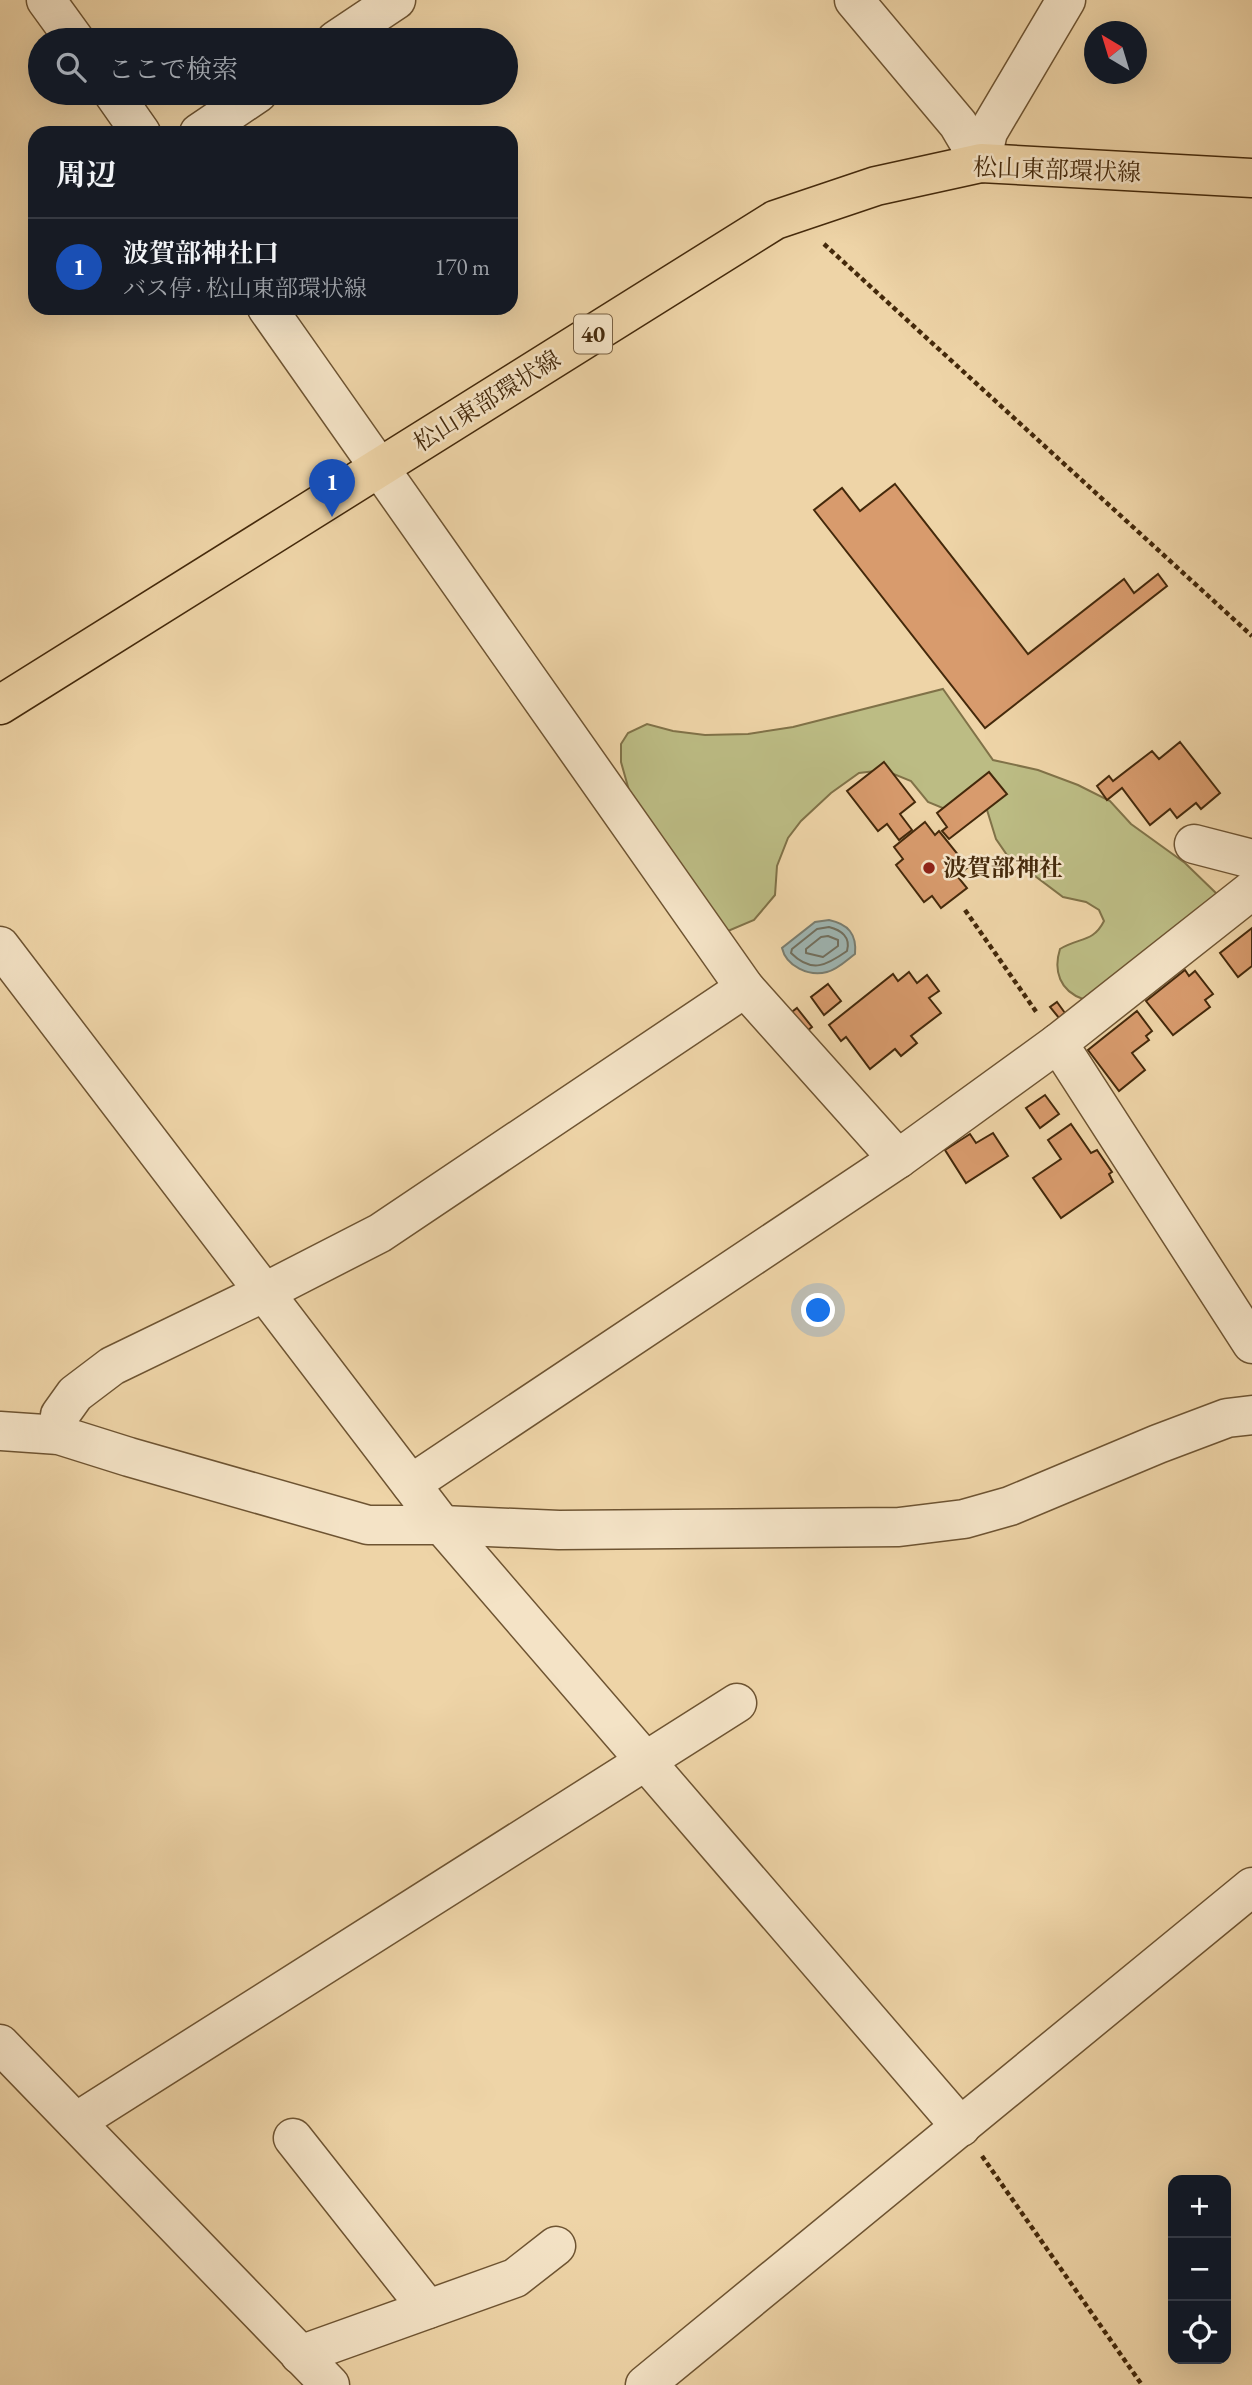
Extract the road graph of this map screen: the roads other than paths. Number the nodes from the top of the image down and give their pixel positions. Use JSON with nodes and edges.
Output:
{"nodes":[{"id":1,"x":46,"y":0,"type":"edge"},
{"id":2,"x":396,"y":0,"type":"edge"},
{"id":3,"x":854,"y":0,"type":"edge"},
{"id":4,"x":1066,"y":0,"type":"edge"},
{"id":5,"x":66,"y":28,"type":"edge"},
{"id":6,"x":354,"y":28,"type":"edge"},
{"id":7,"x":121,"y":105,"type":"edge"},
{"id":8,"x":240,"y":105,"type":"edge"},
{"id":9,"x":136,"y":126,"type":"edge"},
{"id":10,"x":209,"y":126,"type":"edge"},
{"id":11,"x":981,"y":163,"type":"junction"},
{"id":12,"x":1252,"y":178,"type":"edge"},
{"id":13,"x":272,"y":315,"type":"edge"},
{"id":14,"x":381,"y":467,"type":"junction"},
{"id":15,"x":0,"y":705,"type":"edge"},
{"id":16,"x":1194,"y":844,"type":"dead end"},
{"id":17,"x":1252,"y":859,"type":"edge"},
{"id":18,"x":1252,"y":890,"type":"edge"},
{"id":19,"x":0,"y":946,"type":"edge"},
{"id":20,"x":745,"y":988,"type":"junction"},
{"id":21,"x":1058,"y":1043,"type":"junction"},
{"id":22,"x":898,"y":1159,"type":"junction"},
{"id":23,"x":265,"y":1292,"type":"junction"},
{"id":24,"x":1252,"y":1344,"type":"edge"},
{"id":25,"x":1252,"y":1415,"type":"edge"},
{"id":26,"x":0,"y":1432,"type":"edge"},
{"id":27,"x":59,"y":1435,"type":"junction"},
{"id":28,"x":411,"y":1484,"type":"junction"},
{"id":29,"x":442,"y":1525,"type":"junction"},
{"id":30,"x":737,"y":1703,"type":"dead end"},
{"id":31,"x":645,"y":1761,"type":"junction"},
{"id":32,"x":1252,"y":1887,"type":"edge"},
{"id":33,"x":0,"y":2044,"type":"edge"},
{"id":34,"x":76,"y":2122,"type":"junction"},
{"id":35,"x":961,"y":2127,"type":"junction"},
{"id":36,"x":293,"y":2138,"type":"dead end"},
{"id":37,"x":556,"y":2246,"type":"dead end"},
{"id":38,"x":428,"y":2309,"type":"junction"},
{"id":39,"x":300,"y":2355,"type":"junction"},
{"id":40,"x":330,"y":2385,"type":"edge"},
{"id":41,"x":645,"y":2385,"type":"edge"}],
"edges":[{"from":1,"to":5,"type":"street"},
{"from":2,"to":6,"type":"street"},
{"from":3,"to":11,"type":"street"},
{"from":4,"to":11,"type":"street"},
{"from":7,"to":9,"type":"street"},
{"from":8,"to":10,"type":"street"},
{"from":11,"to":12,"type":"main road","name":"松山東部環状線","number":"40"},
{"from":11,"to":14,"type":"main road","name":"松山東部環状線","number":"40"},
{"from":13,"to":14,"type":"street"},
{"from":14,"to":15,"type":"main road","name":"松山東部環状線","number":"40"},
{"from":14,"to":20,"type":"street"},
{"from":16,"to":17,"type":"street"},
{"from":18,"to":21,"type":"street"},
{"from":19,"to":23,"type":"street"},
{"from":20,"to":22,"type":"street"},
{"from":20,"to":23,"type":"street"},
{"from":21,"to":22,"type":"street"},
{"from":21,"to":24,"type":"street"},
{"from":22,"to":28,"type":"street"},
{"from":23,"to":27,"type":"street"},
{"from":23,"to":28,"type":"street"},
{"from":25,"to":29,"type":"street"},
{"from":26,"to":27,"type":"street"},
{"from":27,"to":29,"type":"street"},
{"from":28,"to":29,"type":"street"},
{"from":29,"to":31,"type":"street"},
{"from":30,"to":31,"type":"street"},
{"from":31,"to":34,"type":"street"},
{"from":31,"to":35,"type":"street"},
{"from":32,"to":35,"type":"street"},
{"from":33,"to":34,"type":"street"},
{"from":34,"to":39,"type":"street"},
{"from":35,"to":41,"type":"street"},
{"from":36,"to":38,"type":"street"},
{"from":37,"to":38,"type":"street"},
{"from":38,"to":39,"type":"street"},
{"from":39,"to":40,"type":"street"}]}
